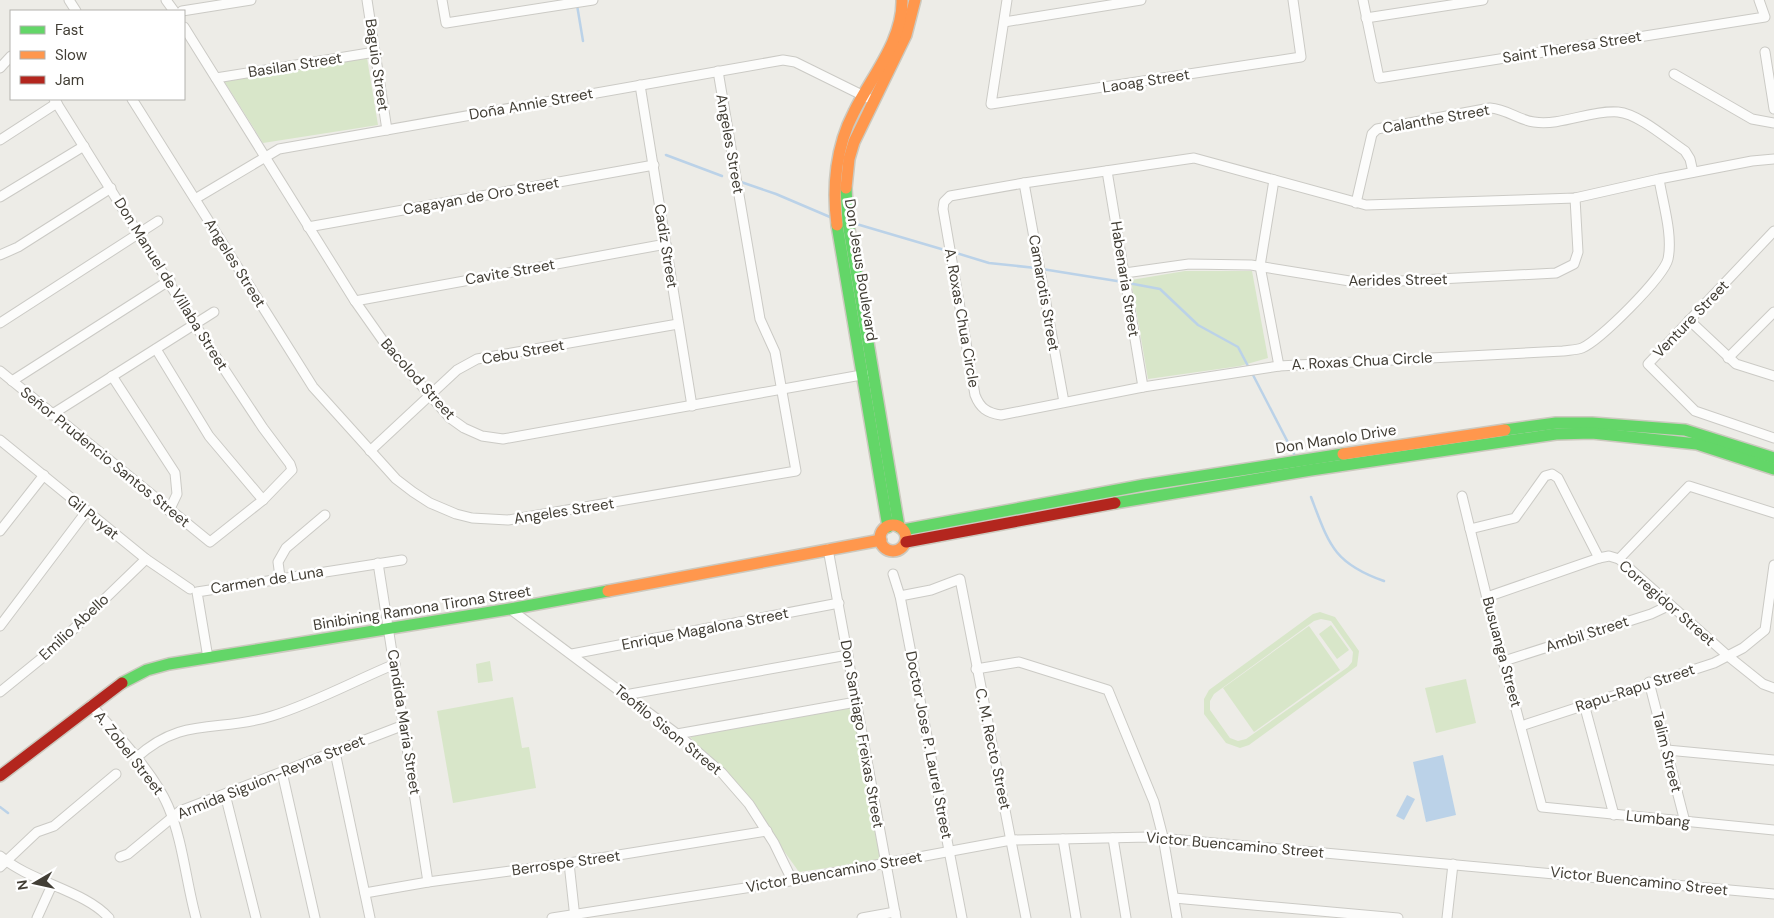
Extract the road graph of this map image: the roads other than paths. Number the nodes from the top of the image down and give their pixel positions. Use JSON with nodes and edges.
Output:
{"nodes":[{"id":1,"x":251,"y":0,"type":"edge"},
{"id":2,"x":367,"y":0,"type":"edge"},
{"id":3,"x":442,"y":0,"type":"edge"},
{"id":4,"x":591,"y":0,"type":"edge"},
{"id":5,"x":1007,"y":0,"type":"edge"},
{"id":6,"x":1141,"y":0,"type":"edge"},
{"id":7,"x":1293,"y":0,"type":"edge"},
{"id":8,"x":1363,"y":0,"type":"edge"},
{"id":9,"x":1482,"y":0,"type":"edge"},
{"id":10,"x":1759,"y":0,"type":"edge"},
{"id":11,"x":909,"y":2,"type":"edge"},
{"id":12,"x":185,"y":11,"type":"edge"},
{"id":13,"x":1366,"y":18,"type":"junction"},
{"id":14,"x":1004,"y":22,"type":"junction"},
{"id":15,"x":185,"y":29,"type":"edge"},
{"id":16,"x":375,"y":52,"type":"junction"},
{"id":17,"x":1765,"y":52,"type":"dead end"},
{"id":18,"x":10,"y":57,"type":"edge"},
{"id":19,"x":0,"y":68,"type":"edge"},
{"id":20,"x":718,"y":71,"type":"junction"},
{"id":21,"x":1674,"y":74,"type":"dead end"},
{"id":22,"x":216,"y":78,"type":"junction"},
{"id":23,"x":640,"y":85,"type":"junction"},
{"id":24,"x":868,"y":98,"type":"junction"},
{"id":25,"x":133,"y":100,"type":"edge"},
{"id":26,"x":56,"y":101,"type":"edge"},
{"id":27,"x":1774,"y":110,"type":"edge"},
{"id":28,"x":1774,"y":123,"type":"edge"},
{"id":29,"x":387,"y":130,"type":"junction"},
{"id":30,"x":0,"y":140,"type":"edge"},
{"id":31,"x":84,"y":146,"type":"junction"},
{"id":32,"x":265,"y":156,"type":"junction"},
{"id":33,"x":1774,"y":159,"type":"edge"},
{"id":34,"x":654,"y":165,"type":"junction"},
{"id":35,"x":1107,"y":172,"type":"junction"},
{"id":36,"x":1693,"y":172,"type":"junction"},
{"id":37,"x":1659,"y":179,"type":"junction"},
{"id":38,"x":1274,"y":180,"type":"junction"},
{"id":39,"x":1024,"y":183,"type":"junction"},
{"id":40,"x":111,"y":188,"type":"junction"},
{"id":41,"x":0,"y":197,"type":"edge"},
{"id":42,"x":1575,"y":198,"type":"junction"},
{"id":43,"x":195,"y":199,"type":"junction"},
{"id":44,"x":1356,"y":203,"type":"junction"},
{"id":45,"x":158,"y":221,"type":"dead end"},
{"id":46,"x":308,"y":227,"type":"junction"},
{"id":47,"x":1774,"y":231,"type":"edge"},
{"id":48,"x":139,"y":233,"type":"junction"},
{"id":49,"x":666,"y":244,"type":"junction"},
{"id":50,"x":0,"y":255,"type":"edge"},
{"id":51,"x":1260,"y":266,"type":"junction"},
{"id":52,"x":1126,"y":279,"type":"junction"},
{"id":53,"x":170,"y":280,"type":"junction"},
{"id":54,"x":355,"y":301,"type":"junction"},
{"id":55,"x":214,"y":312,"type":"dead end"},
{"id":56,"x":1774,"y":312,"type":"edge"},
{"id":57,"x":1689,"y":320,"type":"junction"},
{"id":58,"x":0,"y":323,"type":"edge"},
{"id":59,"x":195,"y":324,"type":"junction"},
{"id":60,"x":678,"y":324,"type":"junction"},
{"id":61,"x":156,"y":349,"type":"junction"},
{"id":62,"x":1728,"y":358,"type":"junction"},
{"id":63,"x":1279,"y":366,"type":"junction"},
{"id":64,"x":0,"y":371,"type":"edge"},
{"id":65,"x":868,"y":374,"type":"junction"},
{"id":66,"x":112,"y":376,"type":"junction"},
{"id":67,"x":1774,"y":376,"type":"edge"},
{"id":68,"x":12,"y":381,"type":"junction"},
{"id":69,"x":1143,"y":387,"type":"junction"},
{"id":70,"x":781,"y":390,"type":"junction"},
{"id":71,"x":430,"y":397,"type":"junction"},
{"id":72,"x":1064,"y":402,"type":"junction"},
{"id":73,"x":692,"y":406,"type":"junction"},
{"id":74,"x":51,"y":415,"type":"junction"},
{"id":75,"x":1592,"y":428,"type":"junction"},
{"id":76,"x":1774,"y":438,"type":"edge"},
{"id":77,"x":0,"y":440,"type":"edge"},
{"id":78,"x":370,"y":451,"type":"junction"},
{"id":79,"x":1774,"y":458,"type":"edge"},
{"id":80,"x":1774,"y":469,"type":"edge"},
{"id":81,"x":44,"y":475,"type":"junction"},
{"id":82,"x":1215,"y":479,"type":"junction"},
{"id":83,"x":1100,"y":493,"type":"junction"},
{"id":84,"x":1462,"y":496,"type":"dead end"},
{"id":85,"x":263,"y":500,"type":"junction"},
{"id":86,"x":1102,"y":505,"type":"junction"},
{"id":87,"x":169,"y":511,"type":"junction"},
{"id":88,"x":86,"y":512,"type":"junction"},
{"id":89,"x":1774,"y":513,"type":"edge"},
{"id":90,"x":325,"y":515,"type":"dead end"},
{"id":91,"x":897,"y":528,"type":"junction"},
{"id":92,"x":1470,"y":529,"type":"junction"},
{"id":93,"x":0,"y":531,"type":"edge"},
{"id":94,"x":881,"y":540,"type":"junction"},
{"id":95,"x":906,"y":542,"type":"junction"},
{"id":96,"x":828,"y":550,"type":"junction"},
{"id":97,"x":1599,"y":558,"type":"junction"},
{"id":98,"x":1619,"y":559,"type":"junction"},
{"id":99,"x":146,"y":560,"type":"junction"},
{"id":100,"x":402,"y":560,"type":"dead end"},
{"id":101,"x":378,"y":563,"type":"junction"},
{"id":102,"x":1774,"y":564,"type":"edge"},
{"id":103,"x":894,"y":574,"type":"dead end"},
{"id":104,"x":280,"y":577,"type":"junction"},
{"id":105,"x":190,"y":589,"type":"dead end"},
{"id":106,"x":900,"y":596,"type":"junction"},
{"id":107,"x":1487,"y":597,"type":"junction"},
{"id":108,"x":839,"y":603,"type":"junction"},
{"id":109,"x":1670,"y":605,"type":"junction"},
{"id":110,"x":510,"y":610,"type":"junction"},
{"id":111,"x":0,"y":626,"type":"edge"},
{"id":112,"x":390,"y":629,"type":"junction"},
{"id":113,"x":572,"y":654,"type":"junction"},
{"id":114,"x":848,"y":655,"type":"junction"},
{"id":115,"x":1728,"y":656,"type":"junction"},
{"id":116,"x":208,"y":658,"type":"junction"},
{"id":117,"x":1504,"y":661,"type":"junction"},
{"id":118,"x":394,"y":664,"type":"junction"},
{"id":119,"x":976,"y":669,"type":"junction"},
{"id":120,"x":1650,"y":682,"type":"junction"},
{"id":121,"x":1774,"y":688,"type":"edge"},
{"id":122,"x":0,"y":692,"type":"edge"},
{"id":123,"x":625,"y":695,"type":"junction"},
{"id":124,"x":856,"y":702,"type":"junction"},
{"id":125,"x":1584,"y":704,"type":"junction"},
{"id":126,"x":90,"y":705,"type":"junction"},
{"id":127,"x":404,"y":724,"type":"junction"},
{"id":128,"x":1521,"y":726,"type":"junction"},
{"id":129,"x":677,"y":734,"type":"junction"},
{"id":130,"x":1667,"y":750,"type":"junction"},
{"id":131,"x":335,"y":752,"type":"junction"},
{"id":132,"x":136,"y":758,"type":"junction"},
{"id":133,"x":1774,"y":760,"type":"edge"},
{"id":134,"x":282,"y":772,"type":"junction"},
{"id":135,"x":116,"y":774,"type":"dead end"},
{"id":136,"x":0,"y":776,"type":"edge"},
{"id":137,"x":225,"y":794,"type":"junction"},
{"id":138,"x":1542,"y":807,"type":"joint"},
{"id":139,"x":1614,"y":814,"type":"junction"},
{"id":140,"x":172,"y":817,"type":"junction"},
{"id":141,"x":1685,"y":822,"type":"junction"},
{"id":142,"x":1774,"y":830,"type":"edge"},
{"id":143,"x":767,"y":831,"type":"junction"},
{"id":144,"x":1163,"y":837,"type":"junction"},
{"id":145,"x":1113,"y":838,"type":"junction"},
{"id":146,"x":1062,"y":839,"type":"junction"},
{"id":147,"x":1011,"y":840,"type":"junction"},
{"id":148,"x":950,"y":851,"type":"junction"},
{"id":149,"x":120,"y":857,"type":"dead end"},
{"id":150,"x":2,"y":861,"type":"edge"},
{"id":151,"x":886,"y":862,"type":"junction"},
{"id":152,"x":569,"y":863,"type":"junction"},
{"id":153,"x":1453,"y":864,"type":"junction"},
{"id":154,"x":792,"y":880,"type":"junction"},
{"id":155,"x":428,"y":882,"type":"junction"},
{"id":156,"x":52,"y":885,"type":"junction"},
{"id":157,"x":365,"y":894,"type":"junction"},
{"id":158,"x":1774,"y":894,"type":"edge"},
{"id":159,"x":1174,"y":898,"type":"junction"},
{"id":160,"x":575,"y":915,"type":"edge"},
{"id":161,"x":896,"y":915,"type":"edge"},
{"id":162,"x":37,"y":918,"type":"edge"},
{"id":163,"x":109,"y":918,"type":"edge"},
{"id":164,"x":196,"y":918,"type":"edge"},
{"id":165,"x":256,"y":918,"type":"edge"},
{"id":166,"x":315,"y":918,"type":"edge"},
{"id":167,"x":370,"y":918,"type":"edge"},
{"id":168,"x":552,"y":918,"type":"edge"},
{"id":169,"x":862,"y":918,"type":"edge"},
{"id":170,"x":962,"y":918,"type":"edge"},
{"id":171,"x":1026,"y":918,"type":"edge"},
{"id":172,"x":1076,"y":918,"type":"edge"},
{"id":173,"x":1126,"y":918,"type":"edge"},
{"id":174,"x":1177,"y":918,"type":"edge"},
{"id":175,"x":1398,"y":918,"type":"edge"},
{"id":176,"x":1448,"y":918,"type":"edge"}],
"edges":[{"from":1,"to":12,"type":"street"},
{"from":2,"to":16,"type":"street","name":"Baguio Street"},
{"from":3,"to":4,"type":"street"},
{"from":5,"to":14,"type":"street"},
{"from":6,"to":14,"type":"street"},
{"from":7,"to":14,"type":"street","name":"Laoag Street"},
{"from":8,"to":13,"type":"street"},
{"from":9,"to":13,"type":"street"},
{"from":10,"to":13,"type":"street","name":"Saint Theresa Street"},
{"from":11,"to":24,"type":"street","name":"Don Jesus Boulevard"},
{"from":15,"to":22,"type":"street","name":"Bacolod Street"},
{"from":16,"to":22,"type":"street","name":"Basilan Street"},
{"from":16,"to":29,"type":"street","name":"Baguio Street"},
{"from":17,"to":27,"type":"street"},
{"from":18,"to":19,"type":"street"},
{"from":20,"to":23,"type":"street","name":"Doña Annie Street"},
{"from":20,"to":24,"type":"street","name":"Doña Annie Street"},
{"from":20,"to":70,"type":"street","name":"Angeles Street"},
{"from":21,"to":28,"type":"street"},
{"from":22,"to":32,"type":"street","name":"Bacolod Street"},
{"from":23,"to":29,"type":"street","name":"Doña Annie Street"},
{"from":23,"to":34,"type":"street","name":"Cadiz Street"},
{"from":24,"to":65,"type":"street","name":"Don Jesus Boulevard"},
{"from":25,"to":43,"type":"street","name":"Angeles Street"},
{"from":26,"to":30,"type":"street"},
{"from":26,"to":31,"type":"street","name":"Don Manuel de Villaba Street"},
{"from":29,"to":32,"type":"street","name":"Doña Annie Street"},
{"from":31,"to":40,"type":"street","name":"Don Manuel de Villaba Street"},
{"from":31,"to":41,"type":"street"},
{"from":32,"to":43,"type":"street","name":"Doña Annie Street"},
{"from":32,"to":46,"type":"street","name":"Bacolod Street"},
{"from":33,"to":36,"type":"street","name":"A. Roxas Chua Circle"},
{"from":34,"to":46,"type":"street","name":"Cagayan de Oro Street"},
{"from":34,"to":49,"type":"street","name":"Cadiz Street"},
{"from":35,"to":38,"type":"street","name":"A. Roxas Chua Circle"},
{"from":35,"to":39,"type":"street","name":"A. Roxas Chua Circle"},
{"from":35,"to":52,"type":"street","name":"Habenaria Street"},
{"from":36,"to":37,"type":"street","name":"A. Roxas Chua Circle"},
{"from":36,"to":44,"type":"street","name":"Calanthe Street"},
{"from":37,"to":42,"type":"street","name":"A. Roxas Chua Circle"},
{"from":37,"to":63,"type":"street","name":"A. Roxas Chua Circle"},
{"from":38,"to":44,"type":"street","name":"A. Roxas Chua Circle"},
{"from":38,"to":51,"type":"street"},
{"from":39,"to":72,"type":"street","name":"Camarotis Street"},
{"from":39,"to":72,"type":"street","name":"A. Roxas Chua Circle"},
{"from":40,"to":48,"type":"street","name":"Don Manuel de Villaba Street"},
{"from":40,"to":50,"type":"street"},
{"from":42,"to":44,"type":"street","name":"A. Roxas Chua Circle"},
{"from":42,"to":51,"type":"street","name":"Aerides Street"},
{"from":43,"to":78,"type":"street","name":"Angeles Street"},
{"from":45,"to":48,"type":"street"},
{"from":46,"to":54,"type":"street","name":"Bacolod Street"},
{"from":47,"to":57,"type":"street","name":"Venture Street"},
{"from":48,"to":53,"type":"street","name":"Don Manuel de Villaba Street"},
{"from":48,"to":58,"type":"street"},
{"from":49,"to":54,"type":"street","name":"Cavite Street"},
{"from":49,"to":60,"type":"street","name":"Cadiz Street"},
{"from":51,"to":52,"type":"street","name":"Aerides Street"},
{"from":51,"to":63,"type":"street"},
{"from":52,"to":69,"type":"street","name":"Habenaria Street"},
{"from":53,"to":59,"type":"street","name":"Don Manuel de Villaba Street"},
{"from":53,"to":68,"type":"street"},
{"from":54,"to":71,"type":"street","name":"Bacolod Street"},
{"from":55,"to":59,"type":"street"},
{"from":56,"to":62,"type":"street"},
{"from":57,"to":62,"type":"street"},
{"from":57,"to":76,"type":"street","name":"Venture Street"},
{"from":59,"to":61,"type":"street"},
{"from":59,"to":85,"type":"street","name":"Don Manuel de Villaba Street"},
{"from":60,"to":71,"type":"street","name":"Cebu Street"},
{"from":60,"to":73,"type":"street","name":"Cadiz Street"},
{"from":61,"to":66,"type":"street"},
{"from":61,"to":85,"type":"street"},
{"from":62,"to":67,"type":"street"},
{"from":63,"to":69,"type":"street","name":"A. Roxas Chua Circle"},
{"from":64,"to":68,"type":"street","name":"Señor Prudencio Santos Street"},
{"from":65,"to":70,"type":"street","name":"Bacolod Street"},
{"from":65,"to":91,"type":"street","name":"Don Jesus Boulevard"},
{"from":66,"to":74,"type":"street"},
{"from":66,"to":87,"type":"street"},
{"from":68,"to":74,"type":"street","name":"Señor Prudencio Santos Street"},
{"from":69,"to":72,"type":"street","name":"A. Roxas Chua Circle"},
{"from":70,"to":73,"type":"street","name":"Bacolod Street"},
{"from":70,"to":78,"type":"street","name":"Angeles Street"},
{"from":71,"to":73,"type":"street","name":"Bacolod Street"},
{"from":71,"to":78,"type":"street","name":"Cebu Street"},
{"from":74,"to":87,"type":"street","name":"Señor Prudencio Santos Street"},
{"from":75,"to":79,"type":"street","name":"Don Manolo Drive"},
{"from":75,"to":80,"type":"street","name":"Don Manolo Drive"},
{"from":75,"to":82,"type":"street","name":"Don Manolo Drive"},
{"from":77,"to":81,"type":"street","name":"Gil Puyat"},
{"from":81,"to":88,"type":"street","name":"Gil Puyat"},
{"from":81,"to":93,"type":"street"},
{"from":82,"to":83,"type":"street","name":"Don Manolo Drive"},
{"from":82,"to":86,"type":"street","name":"Don Manolo Drive"},
{"from":83,"to":86,"type":"street"},
{"from":83,"to":91,"type":"street","name":"Don Manolo Drive"},
{"from":84,"to":92,"type":"street","name":"Busuanga Street"},
{"from":85,"to":87,"type":"street","name":"Señor Prudencio Santos Street"},
{"from":86,"to":95,"type":"street","name":"Don Manolo Drive"},
{"from":88,"to":99,"type":"street","name":"Gil Puyat"},
{"from":88,"to":111,"type":"street"},
{"from":89,"to":98,"type":"street"},
{"from":90,"to":104,"type":"street"},
{"from":91,"to":94,"type":"street"},
{"from":91,"to":95,"type":"street"},
{"from":92,"to":97,"type":"street","name":"Corregidor Street"},
{"from":92,"to":107,"type":"street","name":"Busuanga Street"},
{"from":94,"to":95,"type":"street"},
{"from":94,"to":96,"type":"street","name":"Binibining Ramona Tirona Street"},
{"from":96,"to":108,"type":"street","name":"Don Santiago Freixas Street"},
{"from":96,"to":110,"type":"street","name":"Binibining Ramona Tirona Street"},
{"from":97,"to":98,"type":"street","name":"Corregidor Street"},
{"from":97,"to":107,"type":"street"},
{"from":98,"to":109,"type":"street","name":"Corregidor Street"},
{"from":99,"to":105,"type":"street","name":"Gil Puyat"},
{"from":99,"to":122,"type":"street","name":"Emilio Abello"},
{"from":100,"to":101,"type":"street","name":"Carmen de Luna"},
{"from":101,"to":104,"type":"street","name":"Carmen de Luna"},
{"from":101,"to":112,"type":"street","name":"Candida Maria Street"},
{"from":102,"to":115,"type":"street","name":"Rapu-Rapu Street"},
{"from":103,"to":106,"type":"street","name":"Doctor Jose P. Laurel Street"},
{"from":104,"to":116,"type":"street","name":"Carmen de Luna"},
{"from":106,"to":119,"type":"street","name":"C. M. Recto Street"},
{"from":106,"to":148,"type":"street","name":"Doctor Jose P. Laurel Street"},
{"from":107,"to":117,"type":"street","name":"Busuanga Street"},
{"from":108,"to":113,"type":"street","name":"Enrique Magalona Street"},
{"from":108,"to":114,"type":"street","name":"Don Santiago Freixas Street"},
{"from":109,"to":115,"type":"street","name":"Corregidor Street"},
{"from":109,"to":117,"type":"street","name":"Ambil Street"},
{"from":110,"to":112,"type":"street","name":"Binibining Ramona Tirona Street"},
{"from":110,"to":113,"type":"street","name":"Teofilo Sison Street"},
{"from":112,"to":116,"type":"street","name":"Binibining Ramona Tirona Street"},
{"from":112,"to":118,"type":"street","name":"Candida Maria Street"},
{"from":113,"to":123,"type":"street","name":"Teofilo Sison Street"},
{"from":114,"to":123,"type":"street"},
{"from":114,"to":124,"type":"street","name":"Don Santiago Freixas Street"},
{"from":115,"to":120,"type":"street","name":"Rapu-Rapu Street"},
{"from":115,"to":121,"type":"street","name":"Corregidor Street"},
{"from":116,"to":126,"type":"street","name":"Binibining Ramona Tirona Street"},
{"from":117,"to":128,"type":"street","name":"Busuanga Street"},
{"from":118,"to":127,"type":"street","name":"Candida Maria Street"},
{"from":118,"to":132,"type":"street"},
{"from":119,"to":144,"type":"street"},
{"from":119,"to":147,"type":"street","name":"C. M. Recto Street"},
{"from":120,"to":125,"type":"street","name":"Rapu-Rapu Street"},
{"from":120,"to":130,"type":"street","name":"Talim Street"},
{"from":123,"to":129,"type":"street","name":"Teofilo Sison Street"},
{"from":124,"to":129,"type":"street"},
{"from":124,"to":151,"type":"street","name":"Don Santiago Freixas Street"},
{"from":125,"to":128,"type":"street","name":"Rapu-Rapu Street"},
{"from":125,"to":139,"type":"street"},
{"from":126,"to":132,"type":"street","name":"A. Zobel Street"},
{"from":126,"to":136,"type":"street","name":"Binibining Ramona Tirona Street"},
{"from":127,"to":131,"type":"street","name":"Armida Siguion-Reyna Street"},
{"from":127,"to":155,"type":"street","name":"Candida Maria Street"},
{"from":128,"to":138,"type":"street","name":"Busuanga Street"},
{"from":129,"to":143,"type":"street","name":"Teofilo Sison Street"},
{"from":130,"to":133,"type":"street"},
{"from":130,"to":141,"type":"street","name":"Talim Street"},
{"from":131,"to":134,"type":"street","name":"Armida Siguion-Reyna Street"},
{"from":131,"to":157,"type":"street"},
{"from":132,"to":140,"type":"street","name":"A. Zobel Street"},
{"from":134,"to":137,"type":"street","name":"Armida Siguion-Reyna Street"},
{"from":134,"to":166,"type":"street"},
{"from":135,"to":150,"type":"street"},
{"from":137,"to":140,"type":"street","name":"Armida Siguion-Reyna Street"},
{"from":137,"to":165,"type":"street"},
{"from":138,"to":139,"type":"street","name":"Lumbang"},
{"from":139,"to":141,"type":"street","name":"Lumbang"},
{"from":140,"to":149,"type":"street","name":"Armida Siguion-Reyna Street"},
{"from":140,"to":164,"type":"street","name":"A. Zobel Street"},
{"from":141,"to":142,"type":"street","name":"Lumbang"},
{"from":143,"to":152,"type":"street","name":"Berrospe Street"},
{"from":143,"to":154,"type":"street","name":"Teofilo Sison Street"},
{"from":144,"to":145,"type":"street","name":"Victor Buencamino Street"},
{"from":144,"to":153,"type":"street","name":"Victor Buencamino Street"},
{"from":144,"to":159,"type":"street"},
{"from":145,"to":146,"type":"street","name":"Victor Buencamino Street"},
{"from":145,"to":173,"type":"street"},
{"from":146,"to":147,"type":"street","name":"Victor Buencamino Street"},
{"from":146,"to":172,"type":"street"},
{"from":147,"to":148,"type":"street","name":"Victor Buencamino Street"},
{"from":147,"to":171,"type":"street","name":"C. M. Recto Street"},
{"from":148,"to":151,"type":"street","name":"Victor Buencamino Street"},
{"from":148,"to":170,"type":"street","name":"Doctor Jose P. Laurel Street"},
{"from":150,"to":156,"type":"street"},
{"from":151,"to":154,"type":"street","name":"Victor Buencamino Street"},
{"from":151,"to":161,"type":"street","name":"Don Santiago Freixas Street"},
{"from":152,"to":155,"type":"street","name":"Berrospe Street"},
{"from":152,"to":160,"type":"street"},
{"from":153,"to":158,"type":"street","name":"Victor Buencamino Street"},
{"from":153,"to":176,"type":"street"},
{"from":154,"to":160,"type":"street","name":"Victor Buencamino Street"},
{"from":155,"to":157,"type":"street","name":"Berrospe Street"},
{"from":156,"to":162,"type":"street"},
{"from":156,"to":163,"type":"street"},
{"from":157,"to":167,"type":"street"},
{"from":159,"to":174,"type":"street"},
{"from":159,"to":175,"type":"street"},
{"from":160,"to":168,"type":"street","name":"Victor Buencamino Street"},
{"from":161,"to":169,"type":"street"}]}
